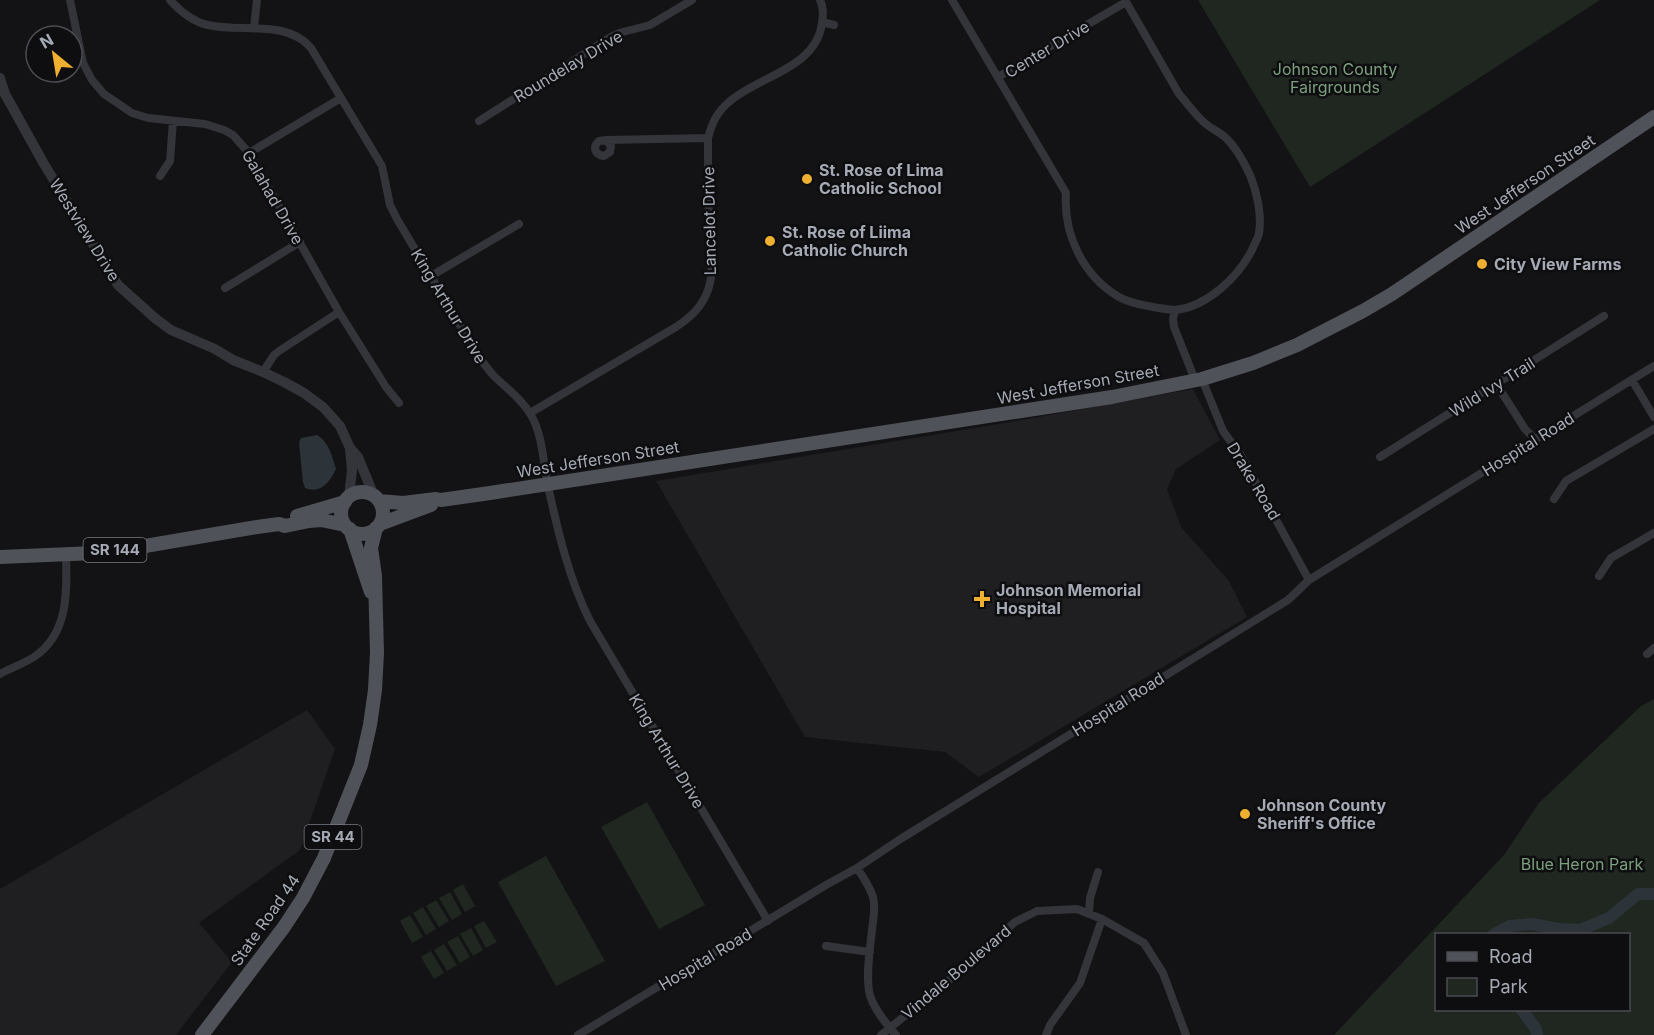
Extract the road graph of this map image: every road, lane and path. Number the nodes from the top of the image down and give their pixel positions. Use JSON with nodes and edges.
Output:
{"nodes":[{"id":1,"x":70,"y":0,"type":"edge"},
{"id":2,"x":170,"y":0,"type":"edge"},
{"id":3,"x":257,"y":0,"type":"edge"},
{"id":4,"x":692,"y":0,"type":"edge"},
{"id":5,"x":820,"y":0,"type":"edge"},
{"id":6,"x":952,"y":0,"type":"edge"},
{"id":7,"x":1125,"y":1,"type":"edge"},
{"id":8,"x":822,"y":22,"type":"junction"},
{"id":9,"x":834,"y":25,"type":"dead end"},
{"id":10,"x":254,"y":28,"type":"junction"},
{"id":11,"x":998,"y":77,"type":"junction"},
{"id":12,"x":0,"y":78,"type":"edge"},
{"id":13,"x":341,"y":98,"type":"junction"},
{"id":14,"x":1654,"y":117,"type":"edge"},
{"id":15,"x":173,"y":121,"type":"junction"},
{"id":16,"x":479,"y":121,"type":"dead end"},
{"id":17,"x":708,"y":138,"type":"junction"},
{"id":18,"x":606,"y":140,"type":"dead end"},
{"id":19,"x":249,"y":153,"type":"junction"},
{"id":20,"x":160,"y":176,"type":"dead end"},
{"id":21,"x":519,"y":224,"type":"dead end"},
{"id":22,"x":300,"y":242,"type":"junction"},
{"id":23,"x":431,"y":276,"type":"junction"},
{"id":24,"x":225,"y":288,"type":"dead end"},
{"id":25,"x":1175,"y":310,"type":"junction"},
{"id":26,"x":339,"y":312,"type":"junction"},
{"id":27,"x":1604,"y":316,"type":"dead end"},
{"id":28,"x":1654,"y":366,"type":"edge"},
{"id":29,"x":263,"y":372,"type":"junction"},
{"id":30,"x":1198,"y":380,"type":"junction"},
{"id":31,"x":1632,"y":380,"type":"junction"},
{"id":32,"x":1497,"y":385,"type":"junction"},
{"id":33,"x":399,"y":403,"type":"dead end"},
{"id":34,"x":530,"y":413,"type":"junction"},
{"id":35,"x":1654,"y":417,"type":"edge"},
{"id":36,"x":1654,"y":429,"type":"edge"},
{"id":37,"x":1535,"y":439,"type":"junction"},
{"id":38,"x":350,"y":448,"type":"junction"},
{"id":39,"x":1380,"y":457,"type":"dead end"},
{"id":40,"x":548,"y":484,"type":"junction"},
{"id":41,"x":377,"y":498,"type":"junction"},
{"id":42,"x":347,"y":499,"type":"junction"},
{"id":43,"x":1554,"y":499,"type":"dead end"},
{"id":44,"x":441,"y":500,"type":"junction"},
{"id":45,"x":279,"y":524,"type":"junction"},
{"id":46,"x":378,"y":526,"type":"junction"},
{"id":47,"x":348,"y":527,"type":"junction"},
{"id":48,"x":1654,"y":533,"type":"edge"},
{"id":49,"x":66,"y":555,"type":"junction"},
{"id":50,"x":0,"y":557,"type":"edge"},
{"id":51,"x":1599,"y":576,"type":"dead end"},
{"id":52,"x":1309,"y":580,"type":"junction"},
{"id":53,"x":375,"y":605,"type":"junction"},
{"id":54,"x":0,"y":674,"type":"edge"},
{"id":55,"x":857,"y":868,"type":"junction"},
{"id":56,"x":1098,"y":872,"type":"dead end"},
{"id":57,"x":1089,"y":914,"type":"junction"},
{"id":58,"x":1102,"y":920,"type":"junction"},
{"id":59,"x":768,"y":921,"type":"junction"},
{"id":60,"x":826,"y":946,"type":"dead end"},
{"id":61,"x":870,"y":952,"type":"junction"},
{"id":62,"x":889,"y":1027,"type":"junction"},
{"id":63,"x":202,"y":1035,"type":"edge"},
{"id":64,"x":578,"y":1035,"type":"edge"},
{"id":65,"x":881,"y":1035,"type":"edge"},
{"id":66,"x":896,"y":1035,"type":"edge"},
{"id":67,"x":1046,"y":1035,"type":"edge"},
{"id":68,"x":1186,"y":1035,"type":"edge"}],
"edges":[{"from":1,"to":15,"type":"street","name":"Galahad Drive"},
{"from":2,"to":10,"type":"street","name":"King Arthur Drive"},
{"from":3,"to":10,"type":"street"},
{"from":4,"to":16,"type":"street","name":"Roundelay Drive"},
{"from":5,"to":8,"type":"street","name":"Lancelot Drive"},
{"from":6,"to":11,"type":"street"},
{"from":7,"to":11,"type":"street","name":"Center Drive"},
{"from":7,"to":25,"type":"street"},
{"from":8,"to":9,"type":"street"},
{"from":8,"to":17,"type":"street","name":"Lancelot Drive"},
{"from":10,"to":13,"type":"street","name":"King Arthur Drive"},
{"from":11,"to":25,"type":"street"},
{"from":12,"to":29,"type":"street","name":"Westview Drive"},
{"from":13,"to":19,"type":"street"},
{"from":13,"to":23,"type":"street","name":"King Arthur Drive"},
{"from":14,"to":30,"type":"main road","name":"West Jefferson Street"},
{"from":15,"to":19,"type":"street","name":"Galahad Drive"},
{"from":15,"to":20,"type":"street"},
{"from":17,"to":18,"type":"street"},
{"from":17,"to":34,"type":"street","name":"Lancelot Drive"},
{"from":19,"to":22,"type":"street","name":"Galahad Drive"},
{"from":21,"to":23,"type":"street"},
{"from":22,"to":24,"type":"street"},
{"from":22,"to":26,"type":"street","name":"Galahad Drive"},
{"from":23,"to":34,"type":"street","name":"King Arthur Drive"},
{"from":25,"to":30,"type":"street","name":"Drake Road"},
{"from":26,"to":29,"type":"street"},
{"from":26,"to":33,"type":"street","name":"Galahad Drive"},
{"from":27,"to":32,"type":"street","name":"Wild Ivy Trail"},
{"from":28,"to":31,"type":"street","name":"Hospital Road"},
{"from":29,"to":38,"type":"street","name":"Westview Drive"},
{"from":30,"to":40,"type":"main road","name":"West Jefferson Street"},
{"from":30,"to":52,"type":"street","name":"Drake Road"},
{"from":31,"to":35,"type":"street"},
{"from":31,"to":37,"type":"street","name":"Hospital Road"},
{"from":32,"to":37,"type":"street"},
{"from":32,"to":39,"type":"street","name":"Wild Ivy Trail"},
{"from":34,"to":40,"type":"street","name":"King Arthur Drive"},
{"from":36,"to":43,"type":"street"},
{"from":37,"to":52,"type":"street","name":"Hospital Road"},
{"from":38,"to":41,"type":"street","name":"Westview Drive"},
{"from":38,"to":42,"type":"street","name":"Westview Drive"},
{"from":40,"to":44,"type":"main road","name":"West Jefferson Street"},
{"from":40,"to":59,"type":"street","name":"King Arthur Drive"},
{"from":41,"to":42,"type":"main road"},
{"from":41,"to":44,"type":"main road","name":"West Jefferson Street"},
{"from":41,"to":46,"type":"main road"},
{"from":42,"to":45,"type":"main road","number":"SR 144"},
{"from":42,"to":47,"type":"main road"},
{"from":44,"to":46,"type":"main road","name":"West Jefferson Street"},
{"from":45,"to":47,"type":"main road","number":"SR 144"},
{"from":45,"to":49,"type":"main road","number":"SR 144"},
{"from":46,"to":47,"type":"main road"},
{"from":46,"to":53,"type":"main road","name":"State Road 44","number":"SR 44"},
{"from":47,"to":53,"type":"main road","name":"State Road 44","number":"SR 44"},
{"from":48,"to":51,"type":"street"},
{"from":49,"to":50,"type":"main road","number":"SR 144"},
{"from":49,"to":54,"type":"street"},
{"from":52,"to":55,"type":"street","name":"Hospital Road"},
{"from":53,"to":63,"type":"main road","name":"State Road 44","number":"SR 44"},
{"from":55,"to":59,"type":"street","name":"Hospital Road"},
{"from":55,"to":61,"type":"street"},
{"from":56,"to":57,"type":"street"},
{"from":57,"to":58,"type":"street","name":"Vindale Boulevard"},
{"from":57,"to":62,"type":"street","name":"Vindale Boulevard"},
{"from":58,"to":67,"type":"street"},
{"from":58,"to":68,"type":"street","name":"Vindale Boulevard"},
{"from":59,"to":64,"type":"street","name":"Hospital Road"},
{"from":60,"to":61,"type":"street"},
{"from":61,"to":62,"type":"street"},
{"from":62,"to":65,"type":"street","name":"Vindale Boulevard"},
{"from":62,"to":66,"type":"street"}]}
